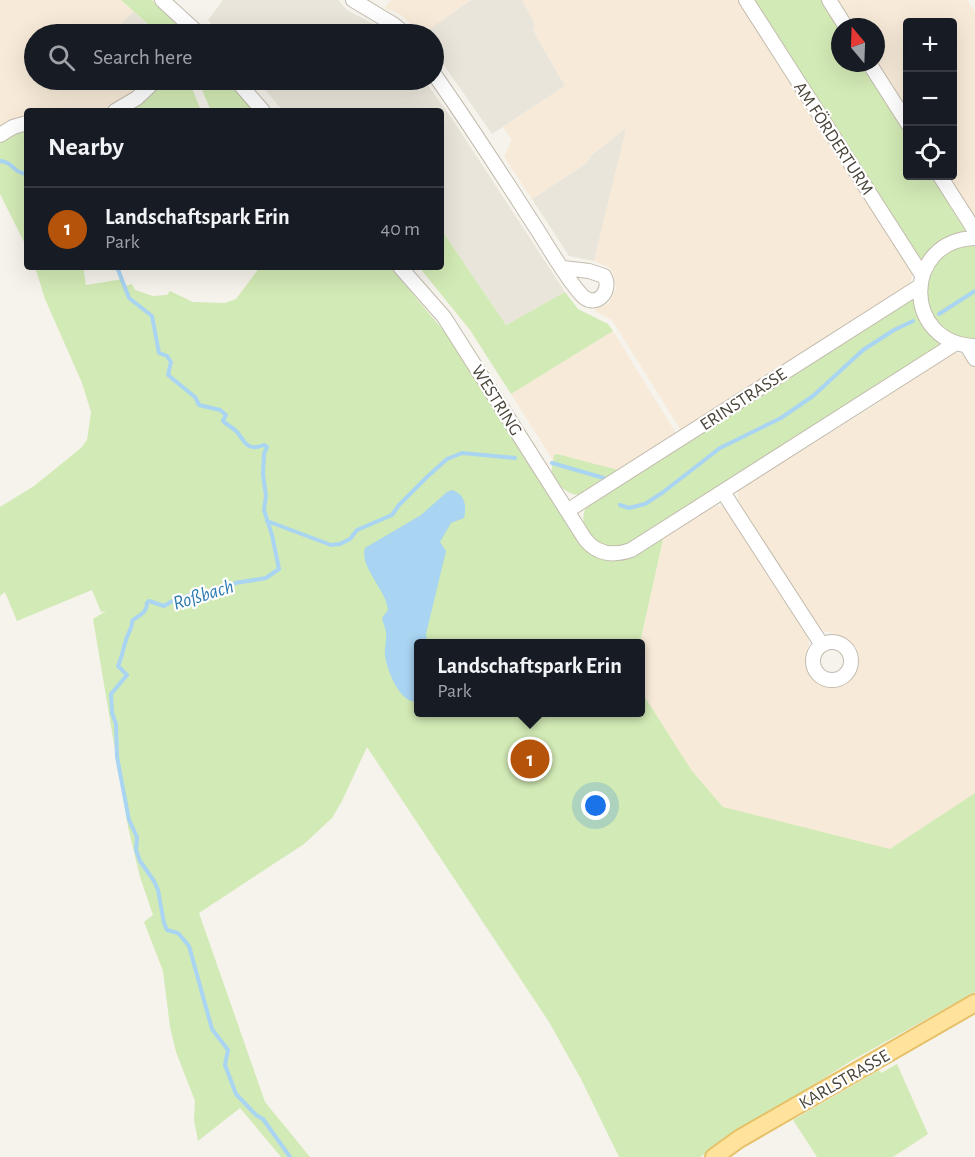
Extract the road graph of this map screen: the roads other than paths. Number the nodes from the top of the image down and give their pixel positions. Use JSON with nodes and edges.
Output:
{"nodes":[{"id":1,"x":162,"y":0,"type":"edge"},
{"id":2,"x":353,"y":0,"type":"edge"},
{"id":3,"x":746,"y":0,"type":"edge"},
{"id":4,"x":829,"y":0,"type":"edge"},
{"id":5,"x":840,"y":18,"type":"edge"},
{"id":6,"x":185,"y":24,"type":"edge"},
{"id":7,"x":393,"y":24,"type":"edge"},
{"id":8,"x":875,"y":72,"type":"edge"},
{"id":9,"x":444,"y":88,"type":"edge"},
{"id":10,"x":145,"y":90,"type":"edge"},
{"id":11,"x":245,"y":90,"type":"edge"},
{"id":12,"x":120,"y":108,"type":"edge"},
{"id":13,"x":260,"y":108,"type":"edge"},
{"id":14,"x":903,"y":116,"type":"edge"},
{"id":15,"x":24,"y":124,"type":"edge"},
{"id":16,"x":0,"y":135,"type":"edge"},
{"id":17,"x":943,"y":180,"type":"edge"},
{"id":18,"x":975,"y":231,"type":"edge"},
{"id":19,"x":975,"y":238,"type":"edge"},
{"id":20,"x":563,"y":268,"type":"dead end"},
{"id":21,"x":403,"y":270,"type":"edge"},
{"id":22,"x":921,"y":281,"type":"junction"},
{"id":23,"x":966,"y":345,"type":"edge"},
{"id":24,"x":975,"y":359,"type":"edge"},
{"id":25,"x":723,"y":492,"type":"junction"},
{"id":26,"x":567,"y":511,"type":"junction"},
{"id":27,"x":822,"y":645,"type":"dead end"},
{"id":28,"x":975,"y":1003,"type":"edge"},
{"id":29,"x":714,"y":1157,"type":"edge"}],
"edges":[{"from":1,"to":6,"type":"street"},
{"from":2,"to":7,"type":"street"},
{"from":3,"to":22,"type":"street","name":"AM FÖRDERTURM"},
{"from":4,"to":5,"type":"street"},
{"from":8,"to":14,"type":"street"},
{"from":9,"to":20,"type":"street"},
{"from":10,"to":12,"type":"street"},
{"from":11,"to":13,"type":"street"},
{"from":15,"to":16,"type":"street"},
{"from":17,"to":18,"type":"street"},
{"from":19,"to":22,"type":"street"},
{"from":21,"to":26,"type":"street","name":"WESTRING"},
{"from":22,"to":23,"type":"street"},
{"from":22,"to":26,"type":"street","name":"ERINSTRASSE"},
{"from":23,"to":24,"type":"street"},
{"from":23,"to":25,"type":"street"},
{"from":25,"to":26,"type":"street","name":"WESTRING"},
{"from":25,"to":27,"type":"street"},
{"from":28,"to":29,"type":"main road","name":"KARLSTRASSE"}]}
